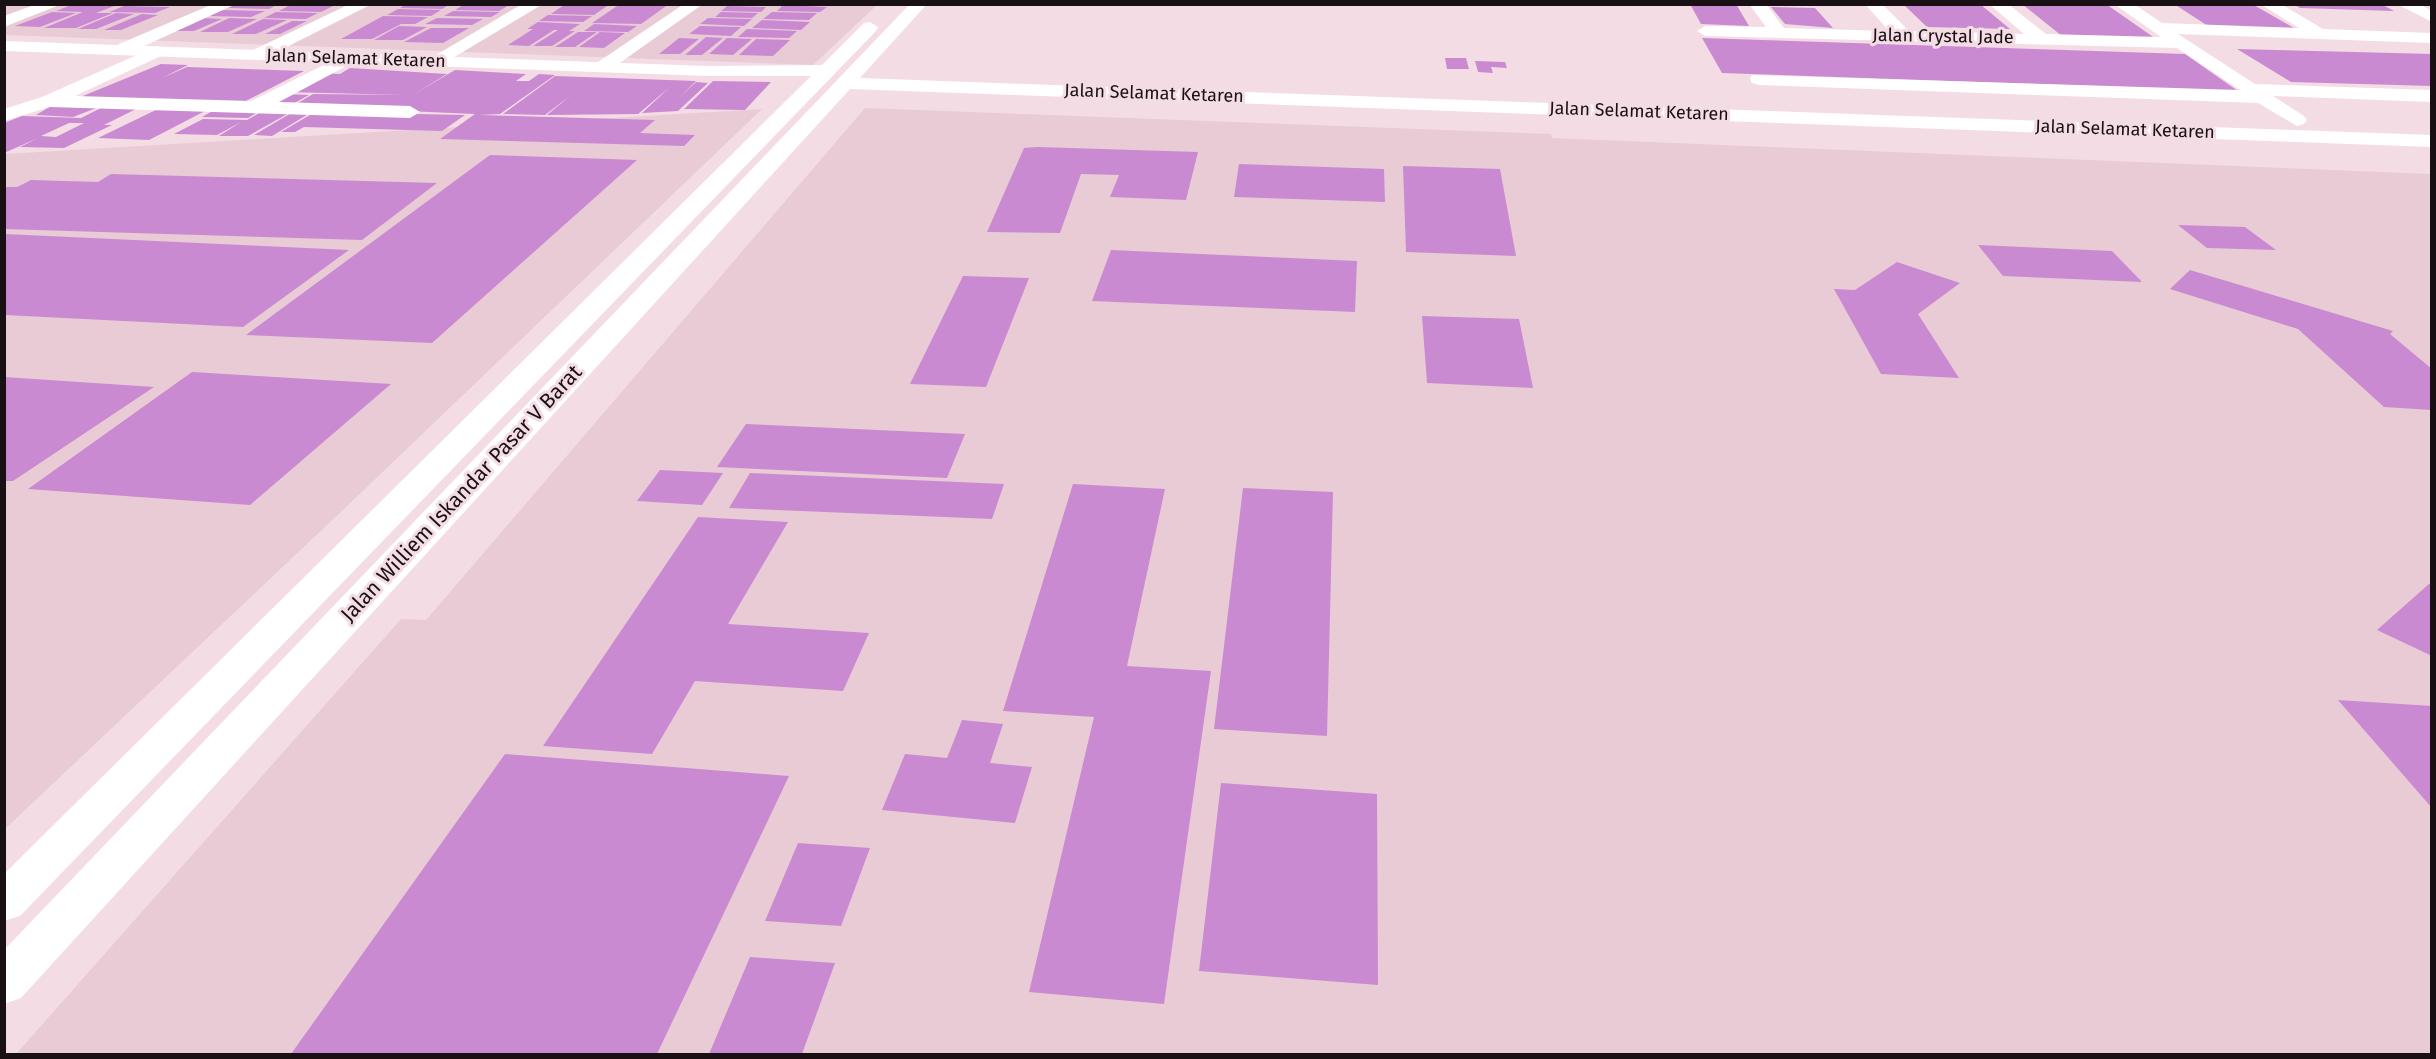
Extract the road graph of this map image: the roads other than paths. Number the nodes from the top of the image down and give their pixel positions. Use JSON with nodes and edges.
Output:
{"nodes":[{"id":1,"x":54,"y":4,"type":"edge"},
{"id":2,"x":228,"y":4,"type":"edge"},
{"id":3,"x":535,"y":4,"type":"edge"},
{"id":4,"x":695,"y":4,"type":"edge"},
{"id":5,"x":919,"y":4,"type":"edge"},
{"id":6,"x":1757,"y":4,"type":"edge"},
{"id":7,"x":1873,"y":4,"type":"edge"},
{"id":8,"x":1997,"y":4,"type":"edge"},
{"id":9,"x":2122,"y":4,"type":"edge"},
{"id":10,"x":2268,"y":4,"type":"edge"},
{"id":11,"x":2405,"y":4,"type":"edge"},
{"id":12,"x":373,"y":7,"type":"edge"},
{"id":13,"x":203,"y":9,"type":"edge"},
{"id":14,"x":2432,"y":17,"type":"edge"},
{"id":15,"x":879,"y":18,"type":"dead end"},
{"id":16,"x":4,"y":22,"type":"edge"},
{"id":17,"x":2158,"y":28,"type":"junction"},
{"id":18,"x":1706,"y":31,"type":"dead end"},
{"id":19,"x":1779,"y":33,"type":"junction"},
{"id":20,"x":2321,"y":34,"type":"junction"},
{"id":21,"x":1904,"y":36,"type":"junction"},
{"id":22,"x":2432,"y":38,"type":"edge"},
{"id":23,"x":2041,"y":39,"type":"junction"},
{"id":24,"x":2180,"y":43,"type":"junction"},
{"id":25,"x":4,"y":46,"type":"edge"},
{"id":26,"x":91,"y":49,"type":"junction"},
{"id":27,"x":119,"y":50,"type":"junction"},
{"id":28,"x":157,"y":51,"type":"junction"},
{"id":29,"x":257,"y":55,"type":"junction"},
{"id":30,"x":285,"y":56,"type":"junction"},
{"id":31,"x":348,"y":58,"type":"junction"},
{"id":32,"x":435,"y":62,"type":"junction"},
{"id":33,"x":601,"y":68,"type":"junction"},
{"id":34,"x":837,"y":76,"type":"junction"},
{"id":35,"x":1759,"y":79,"type":"dead end"},
{"id":36,"x":1805,"y":81,"type":"junction"},
{"id":37,"x":935,"y":86,"type":"junction"},
{"id":38,"x":1246,"y":90,"type":"junction"},
{"id":39,"x":2256,"y":93,"type":"junction"},
{"id":40,"x":2432,"y":96,"type":"edge"},
{"id":41,"x":49,"y":101,"type":"junction"},
{"id":42,"x":1821,"y":103,"type":"junction"},
{"id":43,"x":157,"y":104,"type":"junction"},
{"id":44,"x":256,"y":106,"type":"junction"},
{"id":45,"x":1951,"y":108,"type":"junction"},
{"id":46,"x":410,"y":112,"type":"dead end"},
{"id":47,"x":4,"y":115,"type":"edge"},
{"id":48,"x":816,"y":116,"type":"junction"},
{"id":49,"x":2297,"y":120,"type":"junction"},
{"id":50,"x":117,"y":124,"type":"dead end"},
{"id":51,"x":1965,"y":124,"type":"junction"},
{"id":52,"x":2432,"y":124,"type":"edge"},
{"id":53,"x":2432,"y":141,"type":"edge"},
{"id":54,"x":539,"y":362,"type":"junction"},
{"id":55,"x":583,"y":364,"type":"junction"},
{"id":56,"x":4,"y":903,"type":"edge"},
{"id":57,"x":4,"y":983,"type":"edge"}],
"edges":[{"from":1,"to":16,"type":"street"},
{"from":2,"to":13,"type":"street"},
{"from":3,"to":32,"type":"street"},
{"from":4,"to":33,"type":"street"},
{"from":5,"to":34,"type":"street","name":"Jalan Williem Iskandar Pasar V Barat"},
{"from":6,"to":19,"type":"street"},
{"from":7,"to":21,"type":"street"},
{"from":8,"to":23,"type":"street"},
{"from":9,"to":17,"type":"street"},
{"from":10,"to":20,"type":"street"},
{"from":11,"to":14,"type":"street"},
{"from":12,"to":29,"type":"street"},
{"from":12,"to":30,"type":"street"},
{"from":13,"to":26,"type":"street"},
{"from":13,"to":27,"type":"street"},
{"from":15,"to":34,"type":"street","name":"Jalan Williem Iskandar Pasar V Barat"},
{"from":17,"to":20,"type":"street"},
{"from":17,"to":24,"type":"street"},
{"from":18,"to":19,"type":"street","name":"Jalan Crystal Jade"},
{"from":19,"to":21,"type":"street","name":"Jalan Crystal Jade"},
{"from":20,"to":22,"type":"street"},
{"from":21,"to":23,"type":"street","name":"Jalan Crystal Jade"},
{"from":23,"to":24,"type":"street","name":"Jalan Crystal Jade"},
{"from":24,"to":39,"type":"street"},
{"from":25,"to":26,"type":"street","name":"Jalan Selamat Ketaren"},
{"from":26,"to":27,"type":"street","name":"Jalan Selamat Ketaren"},
{"from":27,"to":28,"type":"street","name":"Jalan Selamat Ketaren"},
{"from":28,"to":29,"type":"street","name":"Jalan Selamat Ketaren"},
{"from":28,"to":41,"type":"street"},
{"from":29,"to":30,"type":"street","name":"Jalan Selamat Ketaren"},
{"from":30,"to":31,"type":"street","name":"Jalan Selamat Ketaren"},
{"from":31,"to":32,"type":"street","name":"Jalan Selamat Ketaren"},
{"from":31,"to":44,"type":"street"},
{"from":32,"to":33,"type":"street","name":"Jalan Selamat Ketaren"},
{"from":33,"to":34,"type":"street","name":"Jalan Selamat Ketaren"},
{"from":34,"to":37,"type":"street","name":"Jalan Selamat Ketaren"},
{"from":34,"to":38,"type":"street","name":"Jalan Selamat Ketaren"},
{"from":34,"to":48,"type":"street","name":"Jalan Williem Iskandar Pasar V Barat"},
{"from":34,"to":54,"type":"street","name":"Jalan Williem Iskandar Pasar V Barat"},
{"from":35,"to":36,"type":"street"},
{"from":36,"to":39,"type":"street"},
{"from":36,"to":42,"type":"street"},
{"from":37,"to":38,"type":"street","name":"Jalan Selamat Ketaren"},
{"from":37,"to":48,"type":"street"},
{"from":38,"to":42,"type":"street","name":"Jalan Selamat Ketaren"},
{"from":38,"to":51,"type":"street","name":"Jalan Selamat Ketaren"},
{"from":39,"to":40,"type":"street"},
{"from":39,"to":49,"type":"street"},
{"from":41,"to":43,"type":"street"},
{"from":41,"to":47,"type":"street"},
{"from":42,"to":45,"type":"street","name":"Jalan Selamat Ketaren"},
{"from":43,"to":44,"type":"street"},
{"from":43,"to":50,"type":"street"},
{"from":44,"to":46,"type":"street"},
{"from":45,"to":49,"type":"street","name":"Jalan Selamat Ketaren"},
{"from":45,"to":51,"type":"street"},
{"from":48,"to":55,"type":"street","name":"Jalan Williem Iskandar Pasar V Barat"},
{"from":49,"to":52,"type":"street","name":"Jalan Selamat Ketaren"},
{"from":51,"to":53,"type":"street","name":"Jalan Selamat Ketaren"},
{"from":54,"to":55,"type":"street"},
{"from":54,"to":56,"type":"street","name":"Jalan Williem Iskandar Pasar V Barat"},
{"from":55,"to":57,"type":"street","name":"Jalan Williem Iskandar Pasar V Barat"}]}
